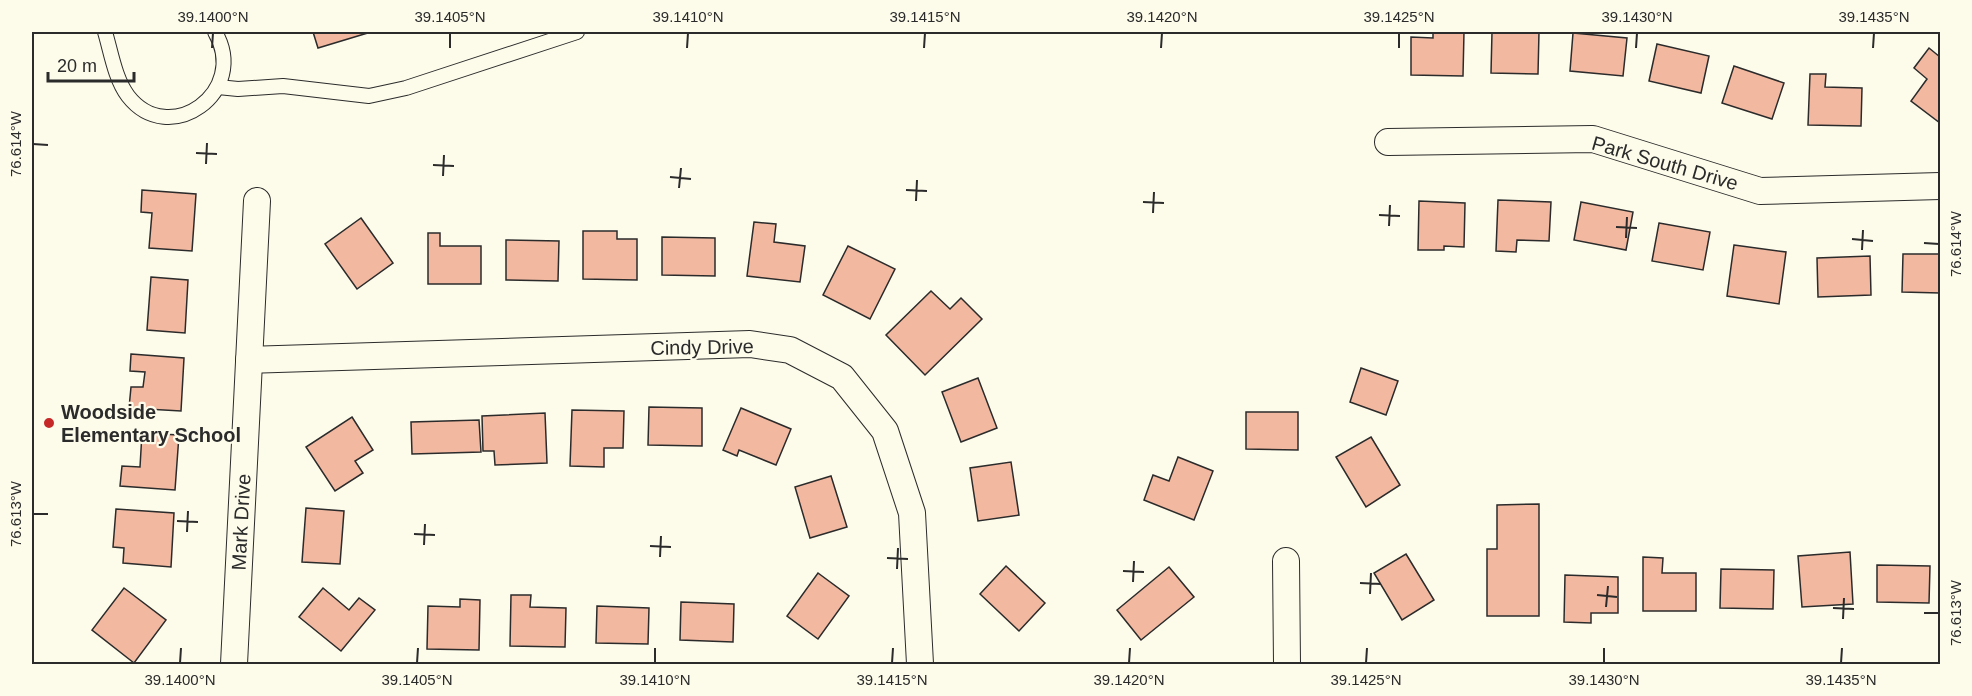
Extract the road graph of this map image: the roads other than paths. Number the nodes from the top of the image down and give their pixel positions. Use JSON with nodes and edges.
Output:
{"nodes":[{"id":1,"x":105,"y":32,"type":"edge"},
{"id":2,"x":215,"y":32,"type":"edge"},
{"id":3,"x":577,"y":32,"type":"edge"},
{"id":4,"x":218,"y":87,"type":"junction"},
{"id":5,"x":1388,"y":142,"type":"dead end"},
{"id":6,"x":1941,"y":186,"type":"edge"},
{"id":7,"x":257,"y":201,"type":"dead end"},
{"id":8,"x":249,"y":360,"type":"junction"},
{"id":9,"x":1286,"y":561,"type":"dead end"},
{"id":10,"x":234,"y":664,"type":"edge"},
{"id":11,"x":920,"y":664,"type":"edge"},
{"id":12,"x":1287,"y":664,"type":"edge"}],
"edges":[{"from":1,"to":4,"type":"lane"},
{"from":2,"to":4,"type":"lane"},
{"from":3,"to":4,"type":"lane"},
{"from":5,"to":6,"type":"street","name":"Park South Drive"},
{"from":7,"to":8,"type":"street","name":"Mark Drive"},
{"from":8,"to":10,"type":"street","name":"Mark Drive"},
{"from":8,"to":11,"type":"street","name":"Cindy Drive"},
{"from":9,"to":12,"type":"street"}]}
